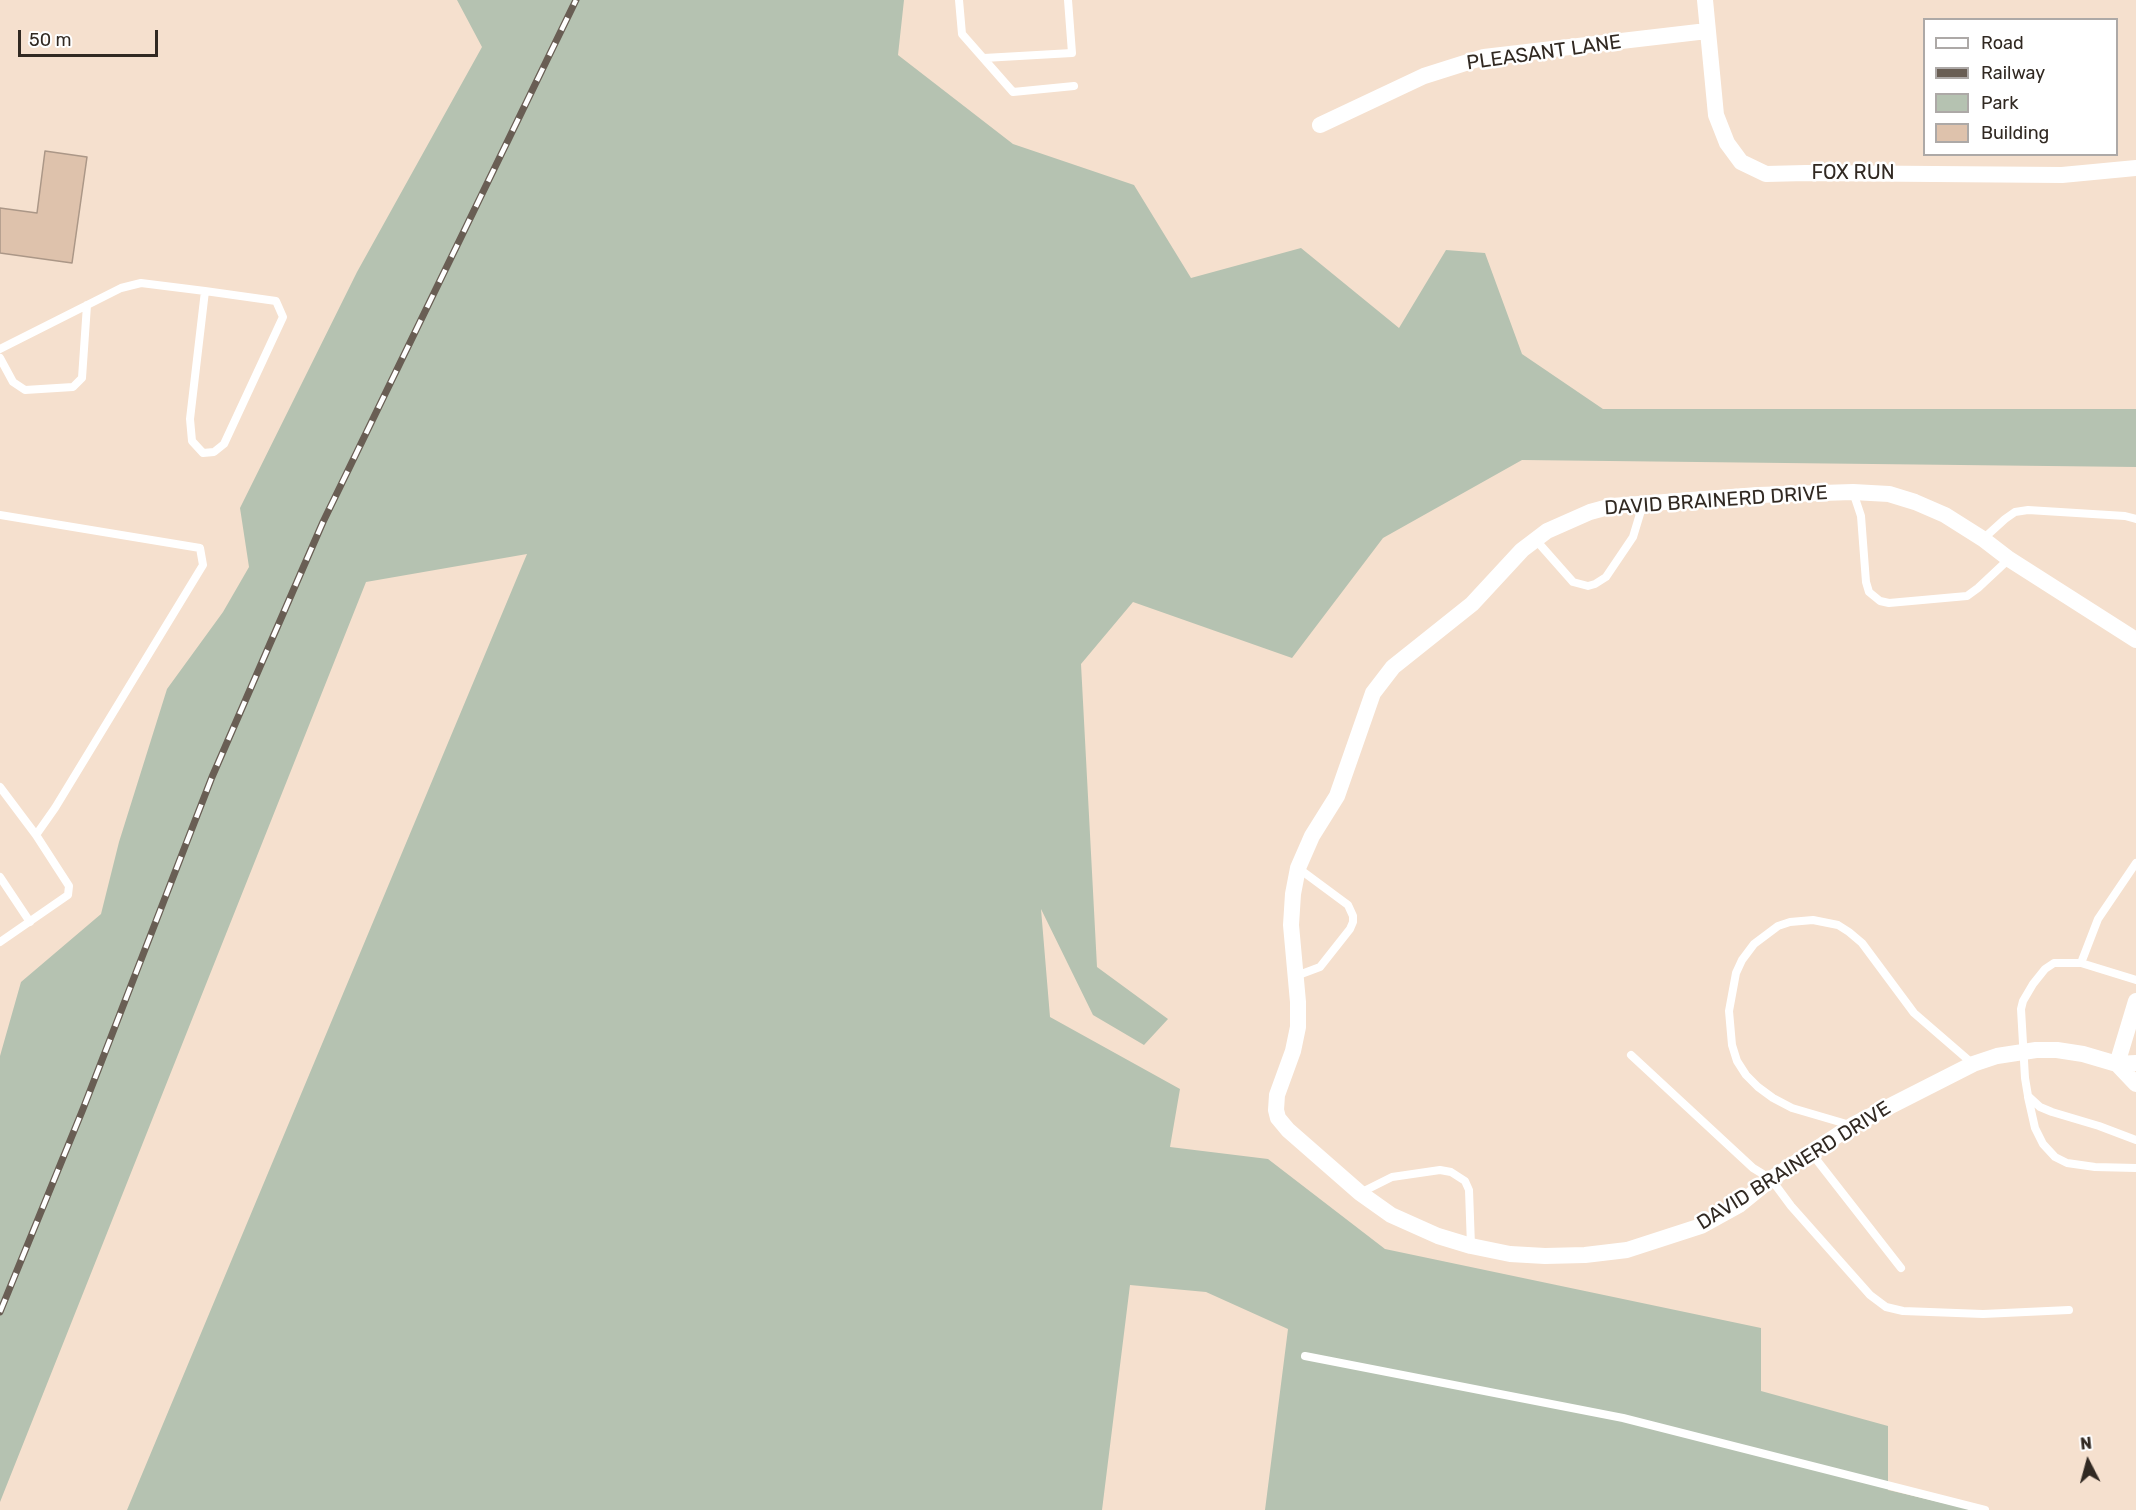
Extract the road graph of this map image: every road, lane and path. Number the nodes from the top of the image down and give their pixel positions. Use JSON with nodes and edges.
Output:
{"nodes":[{"id":1,"x":959,"y":0,"type":"edge"},
{"id":2,"x":1068,"y":0,"type":"edge"},
{"id":3,"x":1705,"y":0,"type":"edge"},
{"id":4,"x":1707,"y":32,"type":"junction"},
{"id":5,"x":984,"y":58,"type":"junction"},
{"id":6,"x":1074,"y":86,"type":"dead end"},
{"id":7,"x":1320,"y":125,"type":"dead end"},
{"id":8,"x":2136,"y":168,"type":"edge"},
{"id":9,"x":205,"y":291,"type":"junction"},
{"id":10,"x":87,"y":305,"type":"junction"},
{"id":11,"x":0,"y":349,"type":"edge"},
{"id":12,"x":0,"y":358,"type":"edge"},
{"id":13,"x":1853,"y":492,"type":"junction"},
{"id":14,"x":1644,"y":503,"type":"junction"},
{"id":15,"x":0,"y":515,"type":"edge"},
{"id":16,"x":2136,"y":519,"type":"edge"},
{"id":17,"x":1983,"y":538,"type":"junction"},
{"id":18,"x":1535,"y":539,"type":"junction"},
{"id":19,"x":2009,"y":559,"type":"junction"},
{"id":20,"x":2136,"y":639,"type":"edge"},
{"id":21,"x":0,"y":787,"type":"edge"},
{"id":22,"x":36,"y":835,"type":"junction"},
{"id":23,"x":2136,"y":863,"type":"edge"},
{"id":24,"x":1298,"y":868,"type":"junction"},
{"id":25,"x":0,"y":877,"type":"edge"},
{"id":26,"x":30,"y":922,"type":"junction"},
{"id":27,"x":0,"y":942,"type":"edge"},
{"id":28,"x":2081,"y":963,"type":"junction"},
{"id":29,"x":1296,"y":976,"type":"junction"},
{"id":30,"x":2136,"y":980,"type":"edge"},
{"id":31,"x":2136,"y":1001,"type":"edge"},
{"id":32,"x":2023,"y":1051,"type":"junction"},
{"id":33,"x":1631,"y":1054,"type":"dead end"},
{"id":34,"x":2136,"y":1063,"type":"edge"},
{"id":35,"x":1973,"y":1064,"type":"junction"},
{"id":36,"x":2117,"y":1064,"type":"junction"},
{"id":37,"x":2136,"y":1084,"type":"edge"},
{"id":38,"x":2028,"y":1096,"type":"junction"},
{"id":39,"x":1853,"y":1125,"type":"junction"},
{"id":40,"x":2136,"y":1140,"type":"edge"},
{"id":41,"x":1812,"y":1154,"type":"junction"},
{"id":42,"x":2136,"y":1168,"type":"edge"},
{"id":43,"x":1771,"y":1179,"type":"junction"},
{"id":44,"x":1360,"y":1193,"type":"junction"},
{"id":45,"x":1471,"y":1246,"type":"junction"},
{"id":46,"x":1901,"y":1268,"type":"dead end"},
{"id":47,"x":2069,"y":1310,"type":"dead end"},
{"id":48,"x":1305,"y":1356,"type":"dead end"},
{"id":49,"x":1985,"y":1510,"type":"edge"}],
"edges":[{"from":1,"to":5,"type":"lane"},
{"from":2,"to":5,"type":"lane"},
{"from":3,"to":4,"type":"street","name":"FOX RUN"},
{"from":4,"to":7,"type":"street","name":"PLEASANT LANE"},
{"from":4,"to":8,"type":"street","name":"FOX RUN"},
{"from":5,"to":6,"type":"lane"},
{"from":9,"to":9,"type":"lane"},
{"from":9,"to":10,"type":"lane"},
{"from":10,"to":11,"type":"lane"},
{"from":10,"to":12,"type":"lane"},
{"from":13,"to":14,"type":"street","name":"DAVID BRAINERD DRIVE"},
{"from":13,"to":17,"type":"street","name":"DAVID BRAINERD DRIVE"},
{"from":13,"to":19,"type":"lane"},
{"from":14,"to":18,"type":"street","name":"DAVID BRAINERD DRIVE"},
{"from":14,"to":18,"type":"lane"},
{"from":15,"to":22,"type":"lane"},
{"from":16,"to":17,"type":"lane"},
{"from":17,"to":19,"type":"street","name":"DAVID BRAINERD DRIVE"},
{"from":18,"to":24,"type":"street","name":"DAVID BRAINERD DRIVE"},
{"from":19,"to":20,"type":"street","name":"DAVID BRAINERD DRIVE"},
{"from":21,"to":22,"type":"lane"},
{"from":22,"to":26,"type":"lane"},
{"from":23,"to":28,"type":"lane"},
{"from":24,"to":29,"type":"street","name":"DAVID BRAINERD DRIVE"},
{"from":24,"to":29,"type":"lane"},
{"from":25,"to":26,"type":"lane"},
{"from":26,"to":27,"type":"lane"},
{"from":28,"to":30,"type":"lane"},
{"from":28,"to":32,"type":"lane"},
{"from":29,"to":44,"type":"street","name":"DAVID BRAINERD DRIVE"},
{"from":31,"to":36,"type":"street"},
{"from":32,"to":35,"type":"street","name":"DAVID BRAINERD DRIVE"},
{"from":32,"to":36,"type":"street","name":"DAVID BRAINERD DRIVE"},
{"from":32,"to":38,"type":"lane"},
{"from":33,"to":43,"type":"lane"},
{"from":34,"to":36,"type":"street","name":"DAVID BRAINERD DRIVE"},
{"from":35,"to":39,"type":"street","name":"DAVID BRAINERD DRIVE"},
{"from":35,"to":39,"type":"lane"},
{"from":36,"to":37,"type":"street"},
{"from":38,"to":40,"type":"lane"},
{"from":38,"to":42,"type":"lane"},
{"from":39,"to":41,"type":"street","name":"DAVID BRAINERD DRIVE"},
{"from":41,"to":43,"type":"street","name":"DAVID BRAINERD DRIVE"},
{"from":41,"to":46,"type":"lane"},
{"from":43,"to":45,"type":"street","name":"DAVID BRAINERD DRIVE"},
{"from":43,"to":47,"type":"lane"},
{"from":44,"to":45,"type":"street","name":"DAVID BRAINERD DRIVE"},
{"from":44,"to":45,"type":"lane"},
{"from":48,"to":49,"type":"lane"}]}
